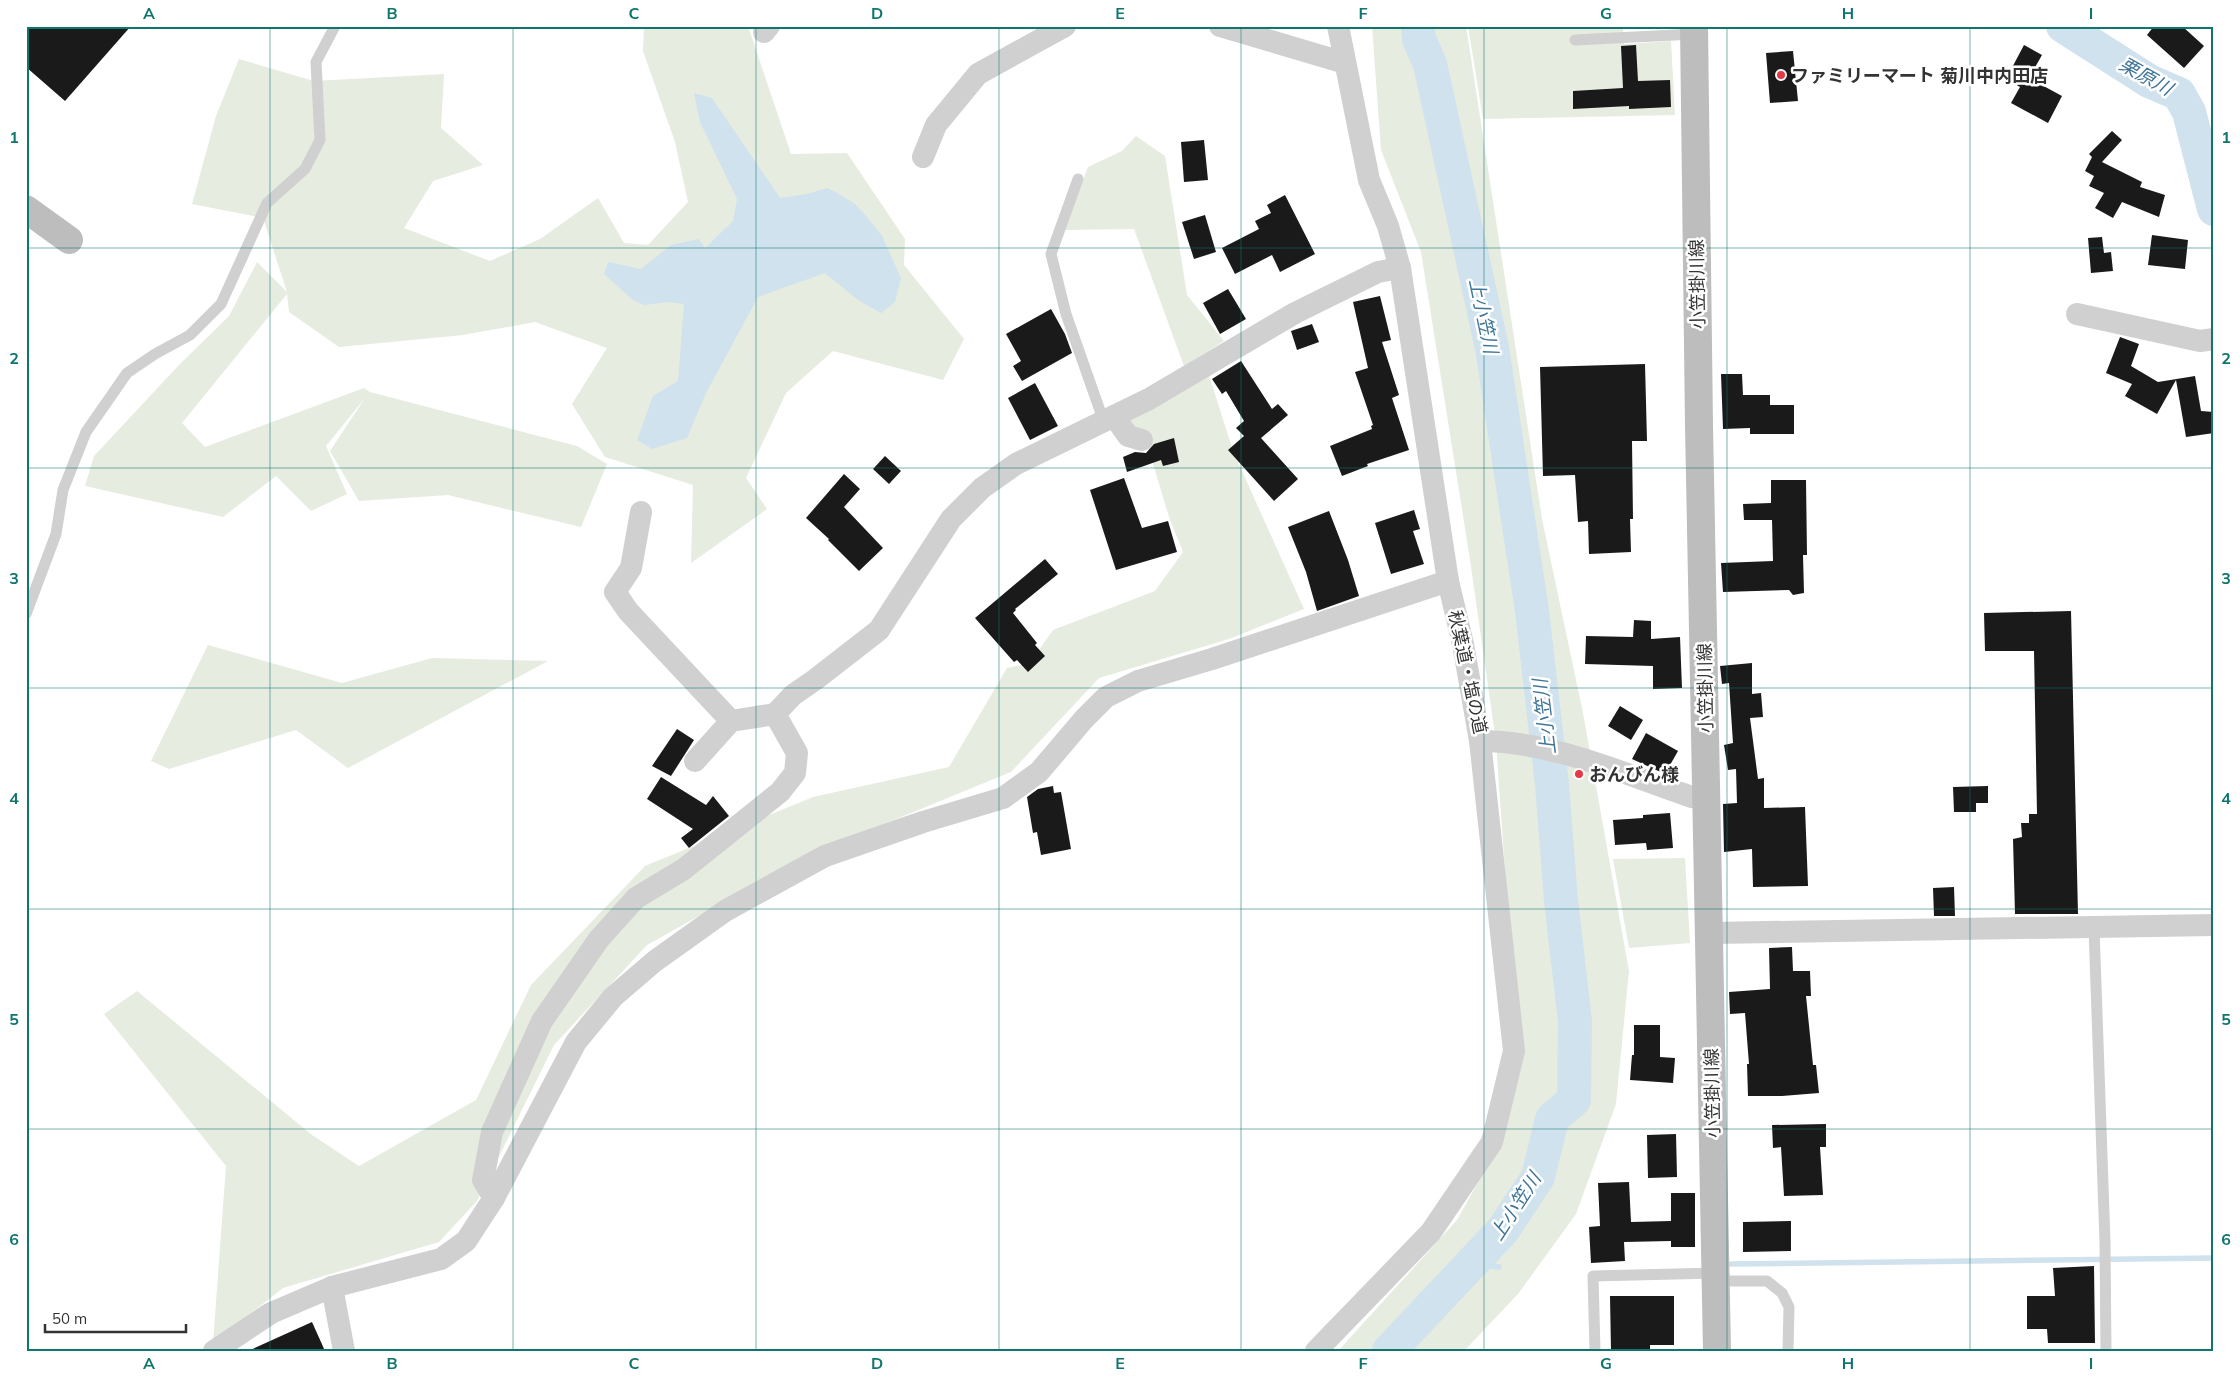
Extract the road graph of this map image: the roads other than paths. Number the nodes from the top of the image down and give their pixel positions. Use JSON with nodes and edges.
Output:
{"nodes":[{"id":1,"x":335,"y":26,"type":"edge"},
{"id":2,"x":1065,"y":26,"type":"edge"},
{"id":3,"x":1220,"y":26,"type":"edge"},
{"id":4,"x":1338,"y":26,"type":"edge"},
{"id":5,"x":1694,"y":30,"type":"edge"},
{"id":6,"x":1575,"y":40,"type":"dead end"},
{"id":7,"x":1345,"y":63,"type":"junction"},
{"id":8,"x":923,"y":156,"type":"dead end"},
{"id":9,"x":1078,"y":178,"type":"dead end"},
{"id":10,"x":26,"y":209,"type":"edge"},
{"id":11,"x":69,"y":240,"type":"dead end"},
{"id":12,"x":1400,"y":268,"type":"junction"},
{"id":13,"x":2078,"y":314,"type":"dead end"},
{"id":14,"x":2212,"y":340,"type":"edge"},
{"id":15,"x":1109,"y":419,"type":"junction"},
{"id":16,"x":1142,"y":440,"type":"dead end"},
{"id":17,"x":641,"y":512,"type":"dead end"},
{"id":18,"x":1448,"y":581,"type":"junction"},
{"id":19,"x":26,"y":614,"type":"edge"},
{"id":20,"x":775,"y":714,"type":"junction"},
{"id":21,"x":731,"y":722,"type":"junction"},
{"id":22,"x":1480,"y":741,"type":"junction"},
{"id":23,"x":695,"y":761,"type":"dead end"},
{"id":24,"x":1707,"y":797,"type":"junction"},
{"id":25,"x":2214,"y":925,"type":"edge"},
{"id":26,"x":2094,"y":928,"type":"junction"},
{"id":27,"x":1709,"y":933,"type":"junction"},
{"id":28,"x":494,"y":1198,"type":"junction"},
{"id":29,"x":1716,"y":1277,"type":"junction"},
{"id":30,"x":332,"y":1287,"type":"junction"},
{"id":31,"x":214,"y":1351,"type":"edge"},
{"id":32,"x":344,"y":1351,"type":"edge"},
{"id":33,"x":1316,"y":1351,"type":"edge"},
{"id":34,"x":1595,"y":1351,"type":"edge"},
{"id":35,"x":1717,"y":1351,"type":"edge"},
{"id":36,"x":1788,"y":1351,"type":"edge"},
{"id":37,"x":2106,"y":1351,"type":"edge"}],
"edges":[{"from":1,"to":19,"type":"lane"},
{"from":2,"to":8,"type":"street"},
{"from":3,"to":7,"type":"street"},
{"from":4,"to":7,"type":"street","name":"秋葉道・塩の道"},
{"from":5,"to":6,"type":"lane"},
{"from":5,"to":24,"type":"main road","name":"小笠掛川線"},
{"from":7,"to":12,"type":"street","name":"秋葉道・塩の道"},
{"from":9,"to":15,"type":"lane"},
{"from":10,"to":11,"type":"main road"},
{"from":12,"to":15,"type":"street"},
{"from":12,"to":18,"type":"street","name":"秋葉道・塩の道"},
{"from":13,"to":14,"type":"street"},
{"from":15,"to":16,"type":"street"},
{"from":15,"to":20,"type":"street"},
{"from":17,"to":21,"type":"street"},
{"from":18,"to":22,"type":"street","name":"秋葉道・塩の道"},
{"from":18,"to":28,"type":"street"},
{"from":20,"to":21,"type":"street"},
{"from":20,"to":28,"type":"street"},
{"from":21,"to":23,"type":"street"},
{"from":22,"to":24,"type":"street","name":"秋葉道・塩の道"},
{"from":22,"to":33,"type":"street"},
{"from":24,"to":27,"type":"main road","name":"小笠掛川線"},
{"from":25,"to":26,"type":"street"},
{"from":26,"to":27,"type":"street"},
{"from":26,"to":37,"type":"lane"},
{"from":27,"to":29,"type":"main road","name":"小笠掛川線"},
{"from":28,"to":30,"type":"street"},
{"from":29,"to":34,"type":"lane"},
{"from":29,"to":35,"type":"main road","name":"小笠掛川線"},
{"from":29,"to":36,"type":"lane"},
{"from":30,"to":31,"type":"street"},
{"from":30,"to":32,"type":"street"}]}
